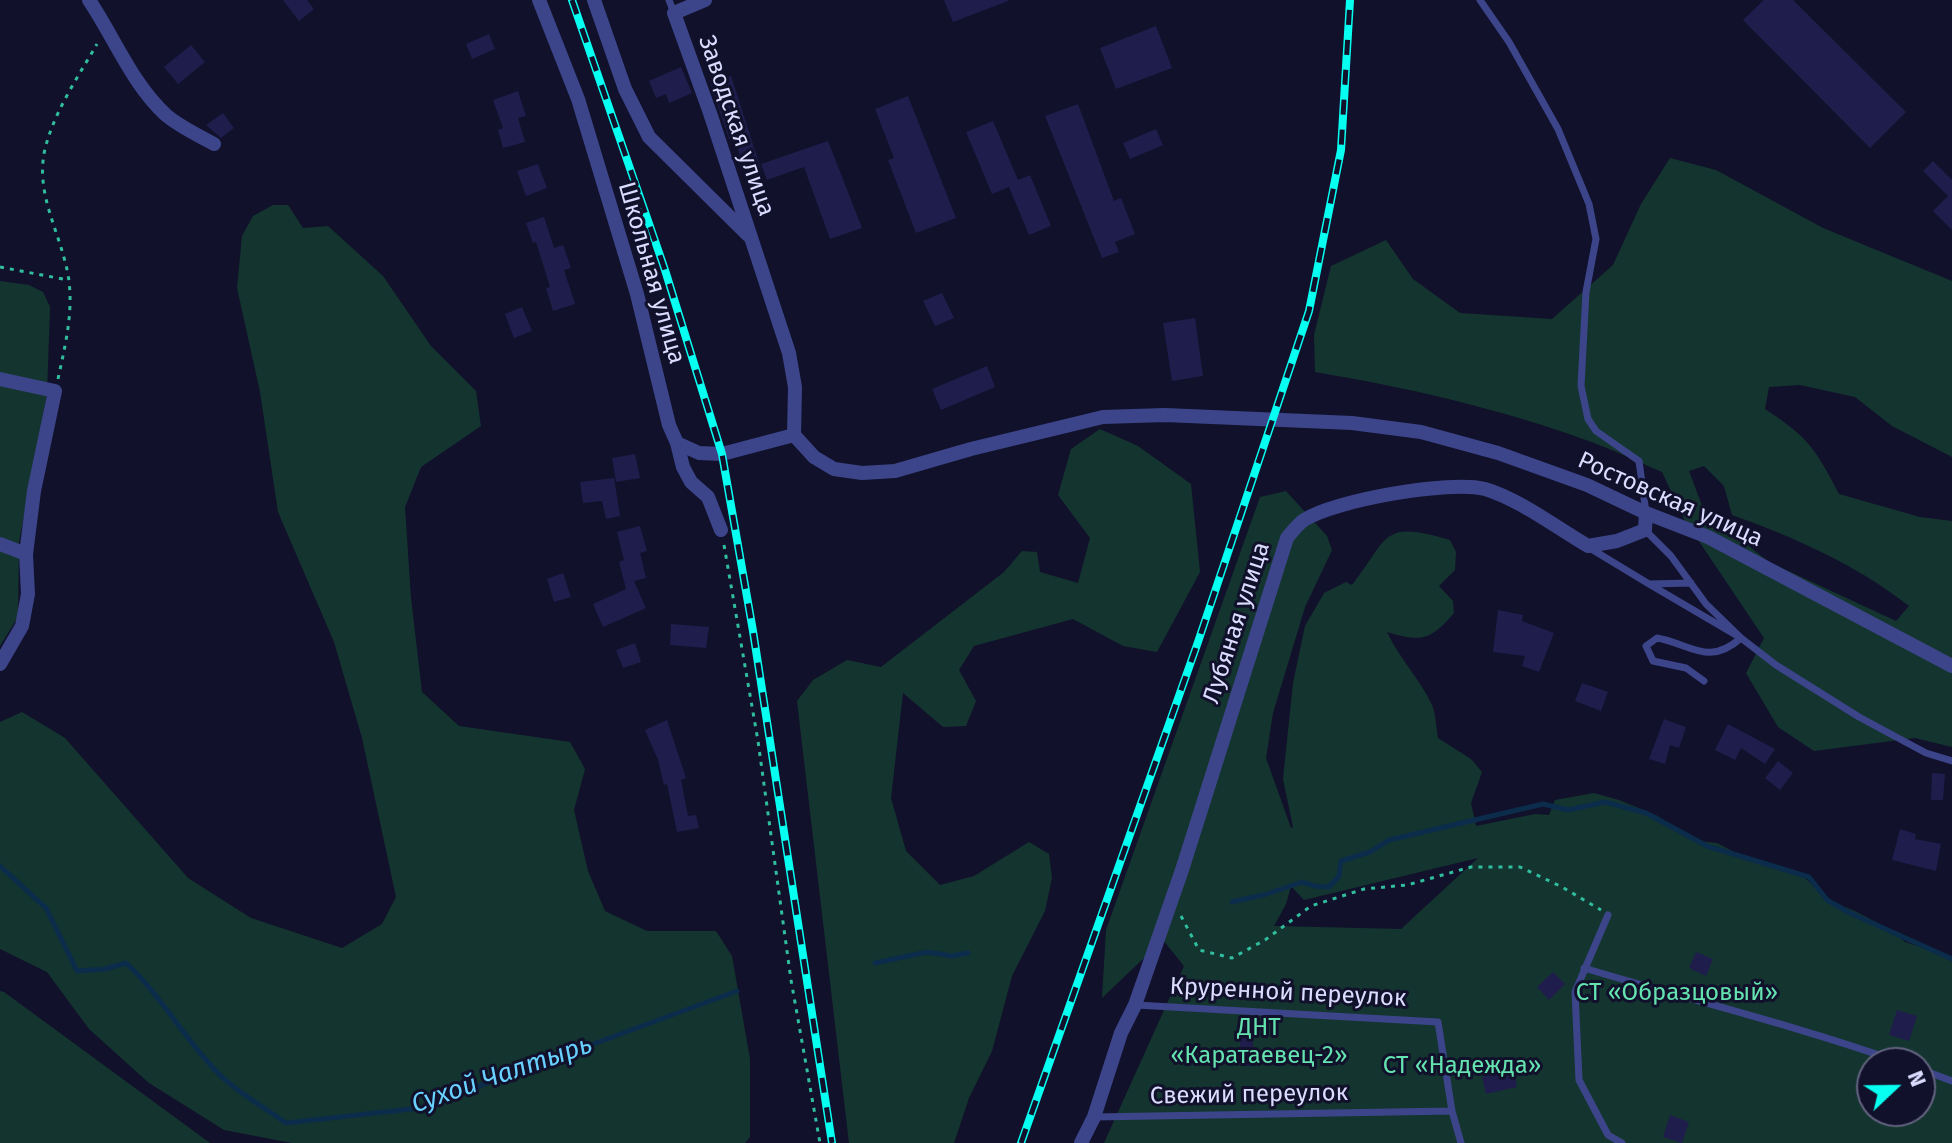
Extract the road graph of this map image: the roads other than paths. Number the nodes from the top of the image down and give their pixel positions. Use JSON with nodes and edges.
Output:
{"nodes":[{"id":1,"x":89,"y":0,"type":"edge"},
{"id":2,"x":539,"y":0,"type":"edge"},
{"id":3,"x":594,"y":0,"type":"edge"},
{"id":4,"x":705,"y":0,"type":"edge"},
{"id":5,"x":1480,"y":0,"type":"edge"},
{"id":6,"x":671,"y":7,"type":"edge"},
{"id":7,"x":214,"y":144,"type":"dead end"},
{"id":8,"x":751,"y":239,"type":"junction"},
{"id":9,"x":0,"y":379,"type":"edge"},
{"id":10,"x":794,"y":435,"type":"junction"},
{"id":11,"x":677,"y":443,"type":"junction"},
{"id":12,"x":1646,"y":513,"type":"junction"},
{"id":13,"x":721,"y":530,"type":"road end"},
{"id":14,"x":1645,"y":530,"type":"junction"},
{"id":15,"x":0,"y":544,"type":"edge"},
{"id":16,"x":1588,"y":546,"type":"junction"},
{"id":17,"x":26,"y":554,"type":"junction"},
{"id":18,"x":1691,"y":583,"type":"junction"},
{"id":19,"x":1649,"y":584,"type":"junction"},
{"id":20,"x":1741,"y":638,"type":"junction"},
{"id":21,"x":0,"y":664,"type":"edge"},
{"id":22,"x":1952,"y":666,"type":"edge"},
{"id":23,"x":1704,"y":681,"type":"dead end"},
{"id":24,"x":1952,"y":761,"type":"edge"},
{"id":25,"x":1608,"y":915,"type":"road end"},
{"id":26,"x":1584,"y":968,"type":"junction"},
{"id":27,"x":1135,"y":1005,"type":"junction"},
{"id":28,"x":1857,"y":1047,"type":"edge"},
{"id":29,"x":1452,"y":1111,"type":"junction"},
{"id":30,"x":1094,"y":1117,"type":"junction"},
{"id":31,"x":1081,"y":1143,"type":"edge"},
{"id":32,"x":1461,"y":1143,"type":"edge"},
{"id":33,"x":1622,"y":1143,"type":"edge"}],
"edges":[{"from":1,"to":7,"type":"street"},
{"from":2,"to":11,"type":"street","name":"Школьная улица"},
{"from":3,"to":8,"type":"street","name":"Заводская улица"},
{"from":4,"to":6,"type":"street","name":"Заводская улица"},
{"from":5,"to":12,"type":"lane"},
{"from":6,"to":8,"type":"street","name":"Заводская улица"},
{"from":8,"to":10,"type":"street","name":"Заводская улица"},
{"from":9,"to":17,"type":"street"},
{"from":10,"to":11,"type":"street"},
{"from":10,"to":12,"type":"street","name":"Ростовская улица"},
{"from":11,"to":13,"type":"street","name":"Школьная улица"},
{"from":12,"to":14,"type":"street"},
{"from":12,"to":22,"type":"street","name":"Ростовская улица"},
{"from":14,"to":16,"type":"street"},
{"from":14,"to":18,"type":"lane","name":"Ростовская улица"},
{"from":15,"to":17,"type":"street"},
{"from":16,"to":19,"type":"lane"},
{"from":16,"to":27,"type":"street","name":"Лубяная улица"},
{"from":17,"to":21,"type":"street"},
{"from":18,"to":19,"type":"lane"},
{"from":18,"to":20,"type":"lane","name":"Ростовская улица"},
{"from":19,"to":20,"type":"lane"},
{"from":20,"to":23,"type":"lane"},
{"from":20,"to":24,"type":"lane","name":"Ростовская улица"},
{"from":25,"to":26,"type":"lane"},
{"from":26,"to":28,"type":"lane"},
{"from":26,"to":33,"type":"lane"},
{"from":27,"to":29,"type":"lane","name":"Круренной переулок"},
{"from":27,"to":30,"type":"street","name":"Лубяная улица"},
{"from":29,"to":30,"type":"lane","name":"Свежий переулок"},
{"from":29,"to":32,"type":"lane"},
{"from":30,"to":31,"type":"street","name":"Лубяная улица"}]}
